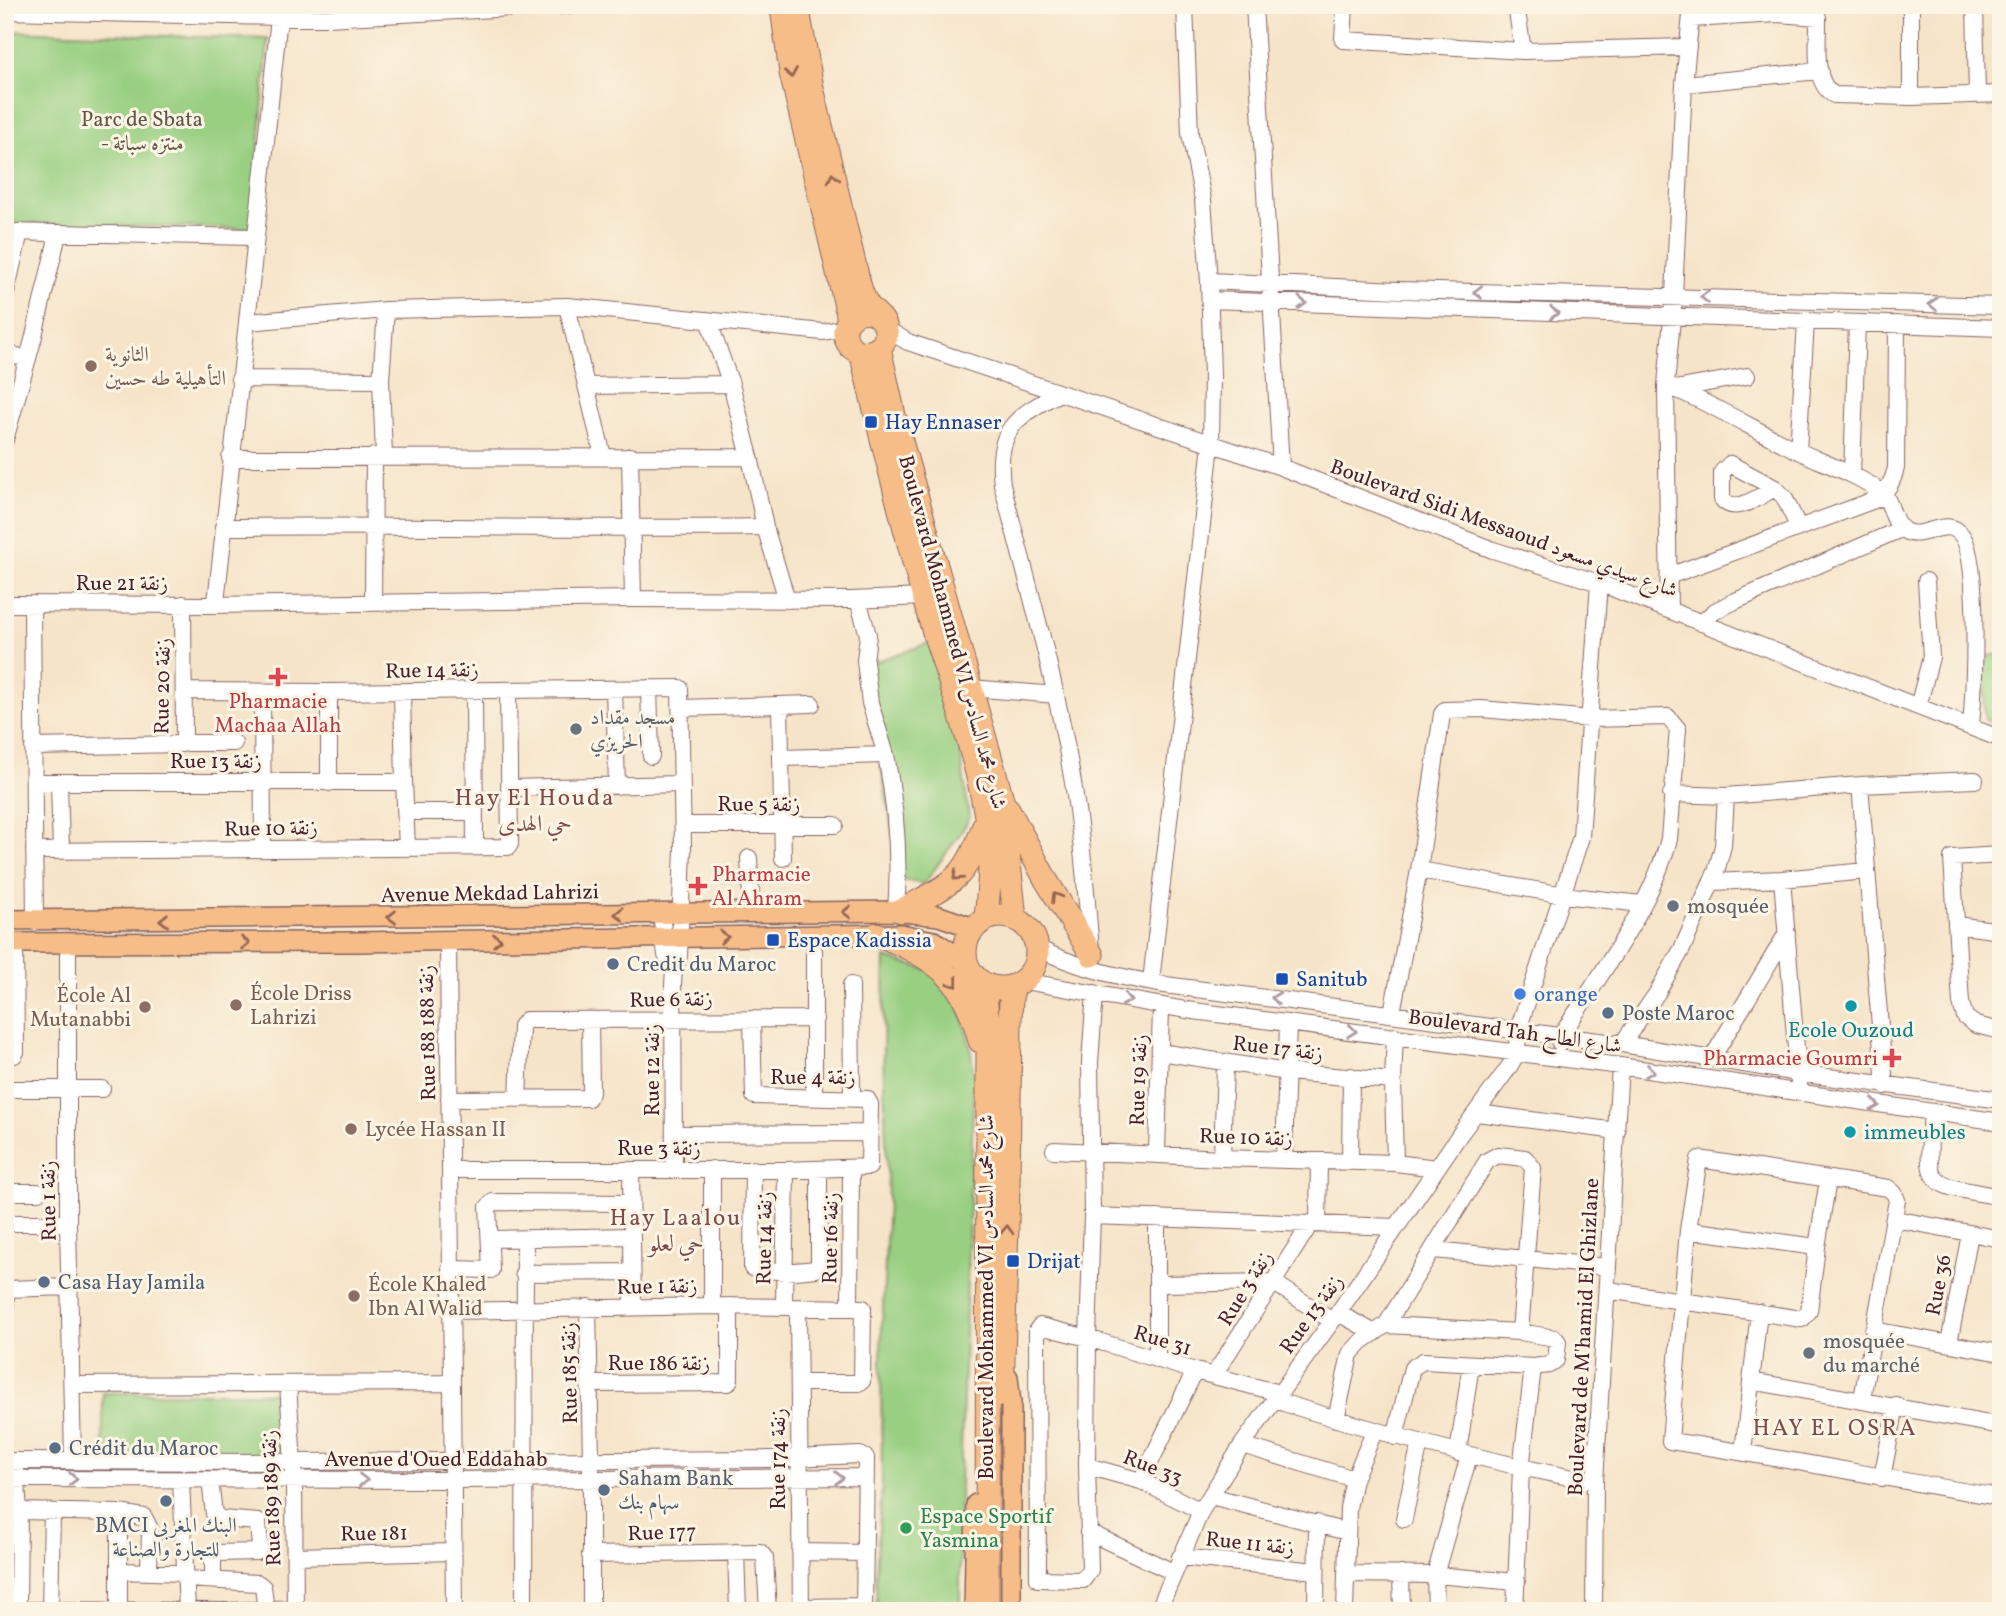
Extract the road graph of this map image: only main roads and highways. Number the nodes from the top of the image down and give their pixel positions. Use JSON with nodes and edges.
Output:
{"nodes":[{"id":1,"x":782,"y":5,"type":"edge"},
{"id":2,"x":797,"y":5,"type":"edge"},
{"id":3,"x":861,"y":334,"type":"junction"},
{"id":4,"x":1002,"y":799,"type":"junction"},
{"id":5,"x":986,"y":818,"type":"junction"},
{"id":6,"x":898,"y":911,"type":"junction"},
{"id":7,"x":1015,"y":918,"type":"junction"},
{"id":8,"x":5,"y":920,"type":"edge"},
{"id":9,"x":980,"y":923,"type":"junction"},
{"id":10,"x":877,"y":934,"type":"junction"},
{"id":11,"x":10,"y":943,"type":"edge"},
{"id":12,"x":1092,"y":962,"type":"road end"},
{"id":13,"x":967,"y":964,"type":"junction"},
{"id":14,"x":1019,"y":983,"type":"junction"},
{"id":15,"x":984,"y":984,"type":"junction"},
{"id":16,"x":986,"y":1068,"type":"junction"},
{"id":17,"x":1003,"y":1323,"type":"junction"},
{"id":18,"x":986,"y":1448,"type":"junction"},
{"id":19,"x":974,"y":1611,"type":"edge"},
{"id":20,"x":987,"y":1611,"type":"edge"},
{"id":21,"x":999,"y":1611,"type":"edge"},
{"id":22,"x":1011,"y":1611,"type":"edge"}],
"edges":[{"from":1,"to":3,"type":"highway","name":"Boulevard Mohammed VI شارع محمد السادس","one_way":true},
{"from":3,"to":2,"type":"highway","name":"Boulevard Mohammed VI شارع محمد السادس","one_way":true},
{"from":3,"to":4,"type":"highway","name":"Boulevard Mohammed VI شارع محمد السادس"},
{"from":3,"to":5,"type":"highway","name":"Boulevard Mohammed VI شارع محمد السادس"},
{"from":4,"to":7,"type":"highway","name":"Boulevard Mohammed VI شارع محمد السادس"},
{"from":12,"to":4,"type":"highway","one_way":true},
{"from":5,"to":6,"type":"highway","one_way":true},
{"from":5,"to":9,"type":"highway","name":"Boulevard Mohammed VI شارع محمد السادس"},
{"from":6,"to":8,"type":"main road","name":"Avenue Mekdad Lahrizi","one_way":true},
{"from":6,"to":9,"type":"main road","name":"Avenue Mekdad Lahrizi"},
{"from":7,"to":9,"type":"highway"},
{"from":7,"to":14,"type":"highway"},
{"from":9,"to":13,"type":"highway"},
{"from":11,"to":10,"type":"main road","one_way":true},
{"from":10,"to":13,"type":"main road"},
{"from":10,"to":16,"type":"highway","one_way":true},
{"from":13,"to":15,"type":"highway"},
{"from":14,"to":15,"type":"highway"},
{"from":17,"to":14,"type":"highway","name":"Boulevard Mohammed VI شارع محمد السادس","one_way":true},
{"from":15,"to":16,"type":"highway","name":"Boulevard Mohammed VI شارع محمد السادس"},
{"from":16,"to":18,"type":"highway","name":"Boulevard Mohammed VI شارع محمد السادس"},
{"from":17,"to":21,"type":"highway","name":"Boulevard Mohammed VI شارع محمد السادس"},
{"from":17,"to":22,"type":"main road"},
{"from":18,"to":19,"type":"main road"},
{"from":18,"to":20,"type":"highway","name":"Boulevard Mohammed VI شارع محمد السادس"}]}
